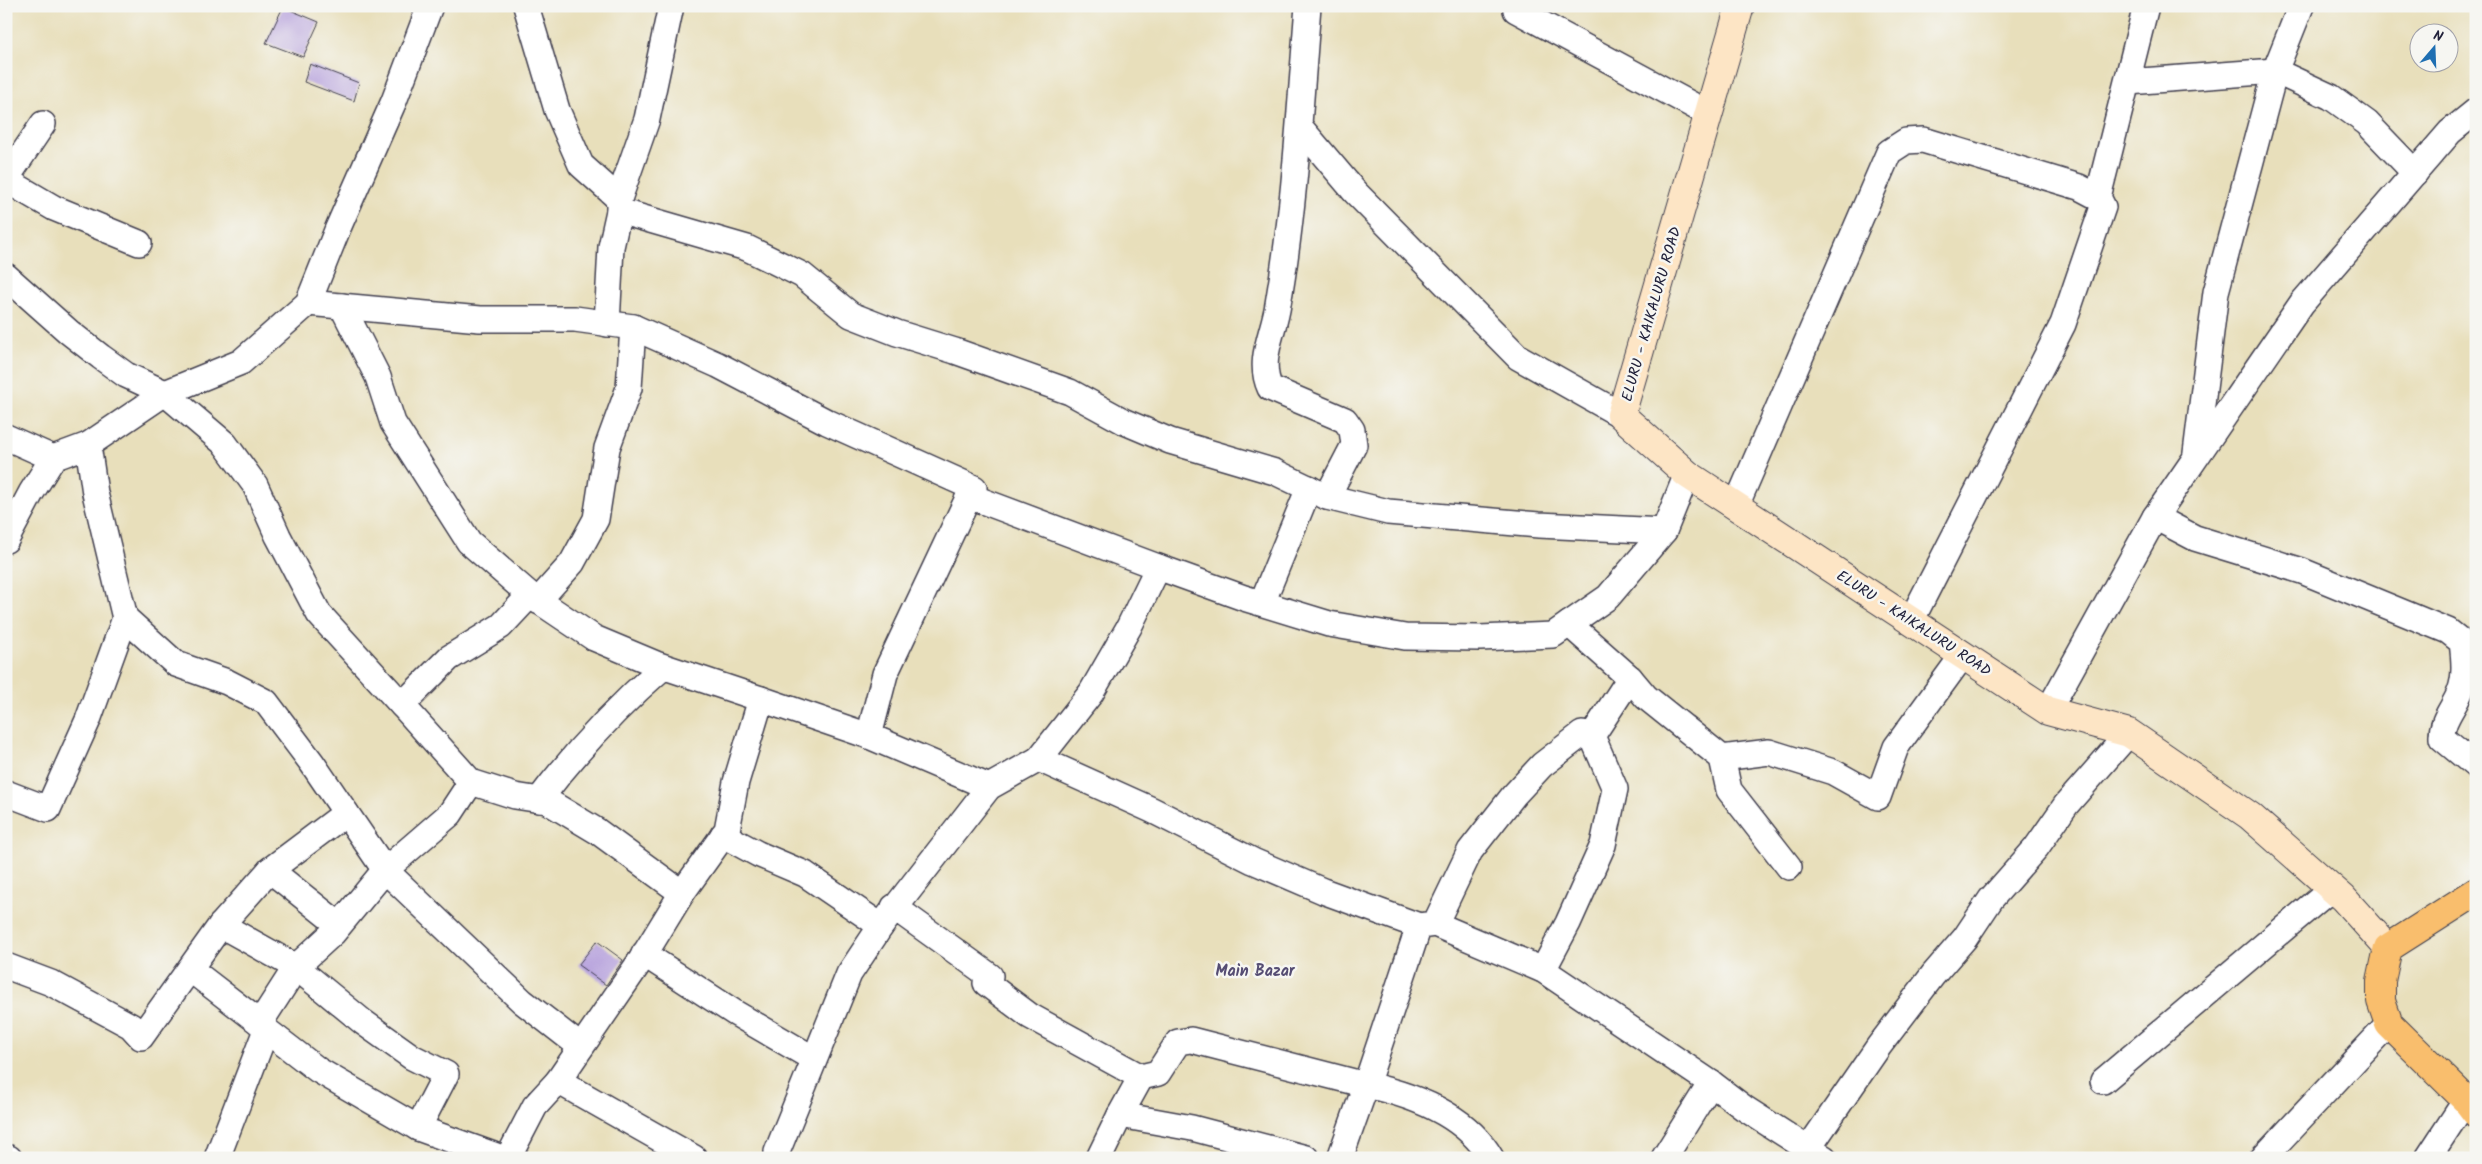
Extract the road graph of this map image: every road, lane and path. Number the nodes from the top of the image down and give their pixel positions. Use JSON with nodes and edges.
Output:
{"nodes":[{"id":1,"x":430,"y":6,"type":"edge"},
{"id":2,"x":526,"y":6,"type":"edge"},
{"id":3,"x":671,"y":6,"type":"edge"},
{"id":4,"x":1308,"y":6,"type":"edge"},
{"id":5,"x":1740,"y":6,"type":"edge"},
{"id":6,"x":2146,"y":6,"type":"edge"},
{"id":7,"x":2301,"y":6,"type":"edge"},
{"id":8,"x":1516,"y":10,"type":"dead end"},
{"id":9,"x":2275,"y":71,"type":"junction"},
{"id":10,"x":2128,"y":82,"type":"junction"},
{"id":11,"x":1709,"y":114,"type":"junction"},
{"id":12,"x":42,"y":124,"type":"dead end"},
{"id":13,"x":2470,"y":124,"type":"edge"},
{"id":14,"x":1300,"y":127,"type":"junction"},
{"id":15,"x":2415,"y":173,"type":"junction"},
{"id":16,"x":6,"y":179,"type":"edge"},
{"id":17,"x":2098,"y":197,"type":"junction"},
{"id":18,"x":619,"y":205,"type":"junction"},
{"id":19,"x":139,"y":243,"type":"dead end"},
{"id":20,"x":6,"y":276,"type":"edge"},
{"id":21,"x":308,"y":303,"type":"junction"},
{"id":22,"x":342,"y":306,"type":"junction"},
{"id":23,"x":607,"y":324,"type":"junction"},
{"id":24,"x":633,"y":327,"type":"junction"},
{"id":25,"x":165,"y":393,"type":"junction"},
{"id":26,"x":1621,"y":415,"type":"junction"},
{"id":27,"x":6,"y":437,"type":"edge"},
{"id":28,"x":88,"y":446,"type":"junction"},
{"id":29,"x":54,"y":458,"type":"junction"},
{"id":30,"x":2196,"y":458,"type":"junction"},
{"id":31,"x":1687,"y":474,"type":"junction"},
{"id":32,"x":1318,"y":493,"type":"junction"},
{"id":33,"x":969,"y":496,"type":"junction"},
{"id":34,"x":1736,"y":506,"type":"junction"},
{"id":35,"x":2155,"y":517,"type":"junction"},
{"id":36,"x":1664,"y":531,"type":"junction"},
{"id":37,"x":6,"y":540,"type":"edge"},
{"id":38,"x":1158,"y":567,"type":"junction"},
{"id":39,"x":534,"y":598,"type":"junction"},
{"id":40,"x":1262,"y":603,"type":"junction"},
{"id":41,"x":125,"y":618,"type":"junction"},
{"id":42,"x":1911,"y":621,"type":"junction"},
{"id":43,"x":1569,"y":624,"type":"junction"},
{"id":44,"x":2469,"y":645,"type":"edge"},
{"id":45,"x":1963,"y":655,"type":"junction"},
{"id":46,"x":664,"y":667,"type":"junction"},
{"id":47,"x":1630,"y":678,"type":"junction"},
{"id":48,"x":761,"y":699,"type":"junction"},
{"id":49,"x":402,"y":704,"type":"junction"},
{"id":50,"x":2048,"y":711,"type":"junction"},
{"id":51,"x":2130,"y":733,"type":"junction"},
{"id":52,"x":869,"y":736,"type":"junction"},
{"id":53,"x":1592,"y":736,"type":"junction"},
{"id":54,"x":1039,"y":758,"type":"junction"},
{"id":55,"x":1722,"y":758,"type":"junction"},
{"id":56,"x":2476,"y":766,"type":"edge"},
{"id":57,"x":471,"y":782,"type":"junction"},
{"id":58,"x":989,"y":787,"type":"junction"},
{"id":59,"x":6,"y":794,"type":"edge"},
{"id":60,"x":539,"y":800,"type":"junction"},
{"id":61,"x":346,"y":813,"type":"junction"},
{"id":62,"x":723,"y":835,"type":"junction"},
{"id":63,"x":1788,"y":867,"type":"dead end"},
{"id":64,"x":270,"y":870,"type":"junction"},
{"id":65,"x":385,"y":870,"type":"junction"},
{"id":66,"x":2332,"y":888,"type":"junction"},
{"id":67,"x":2476,"y":892,"type":"edge"},
{"id":68,"x":682,"y":893,"type":"junction"},
{"id":69,"x":888,"y":916,"type":"junction"},
{"id":70,"x":339,"y":924,"type":"junction"},
{"id":71,"x":221,"y":925,"type":"junction"},
{"id":72,"x":1427,"y":925,"type":"junction"},
{"id":73,"x":2388,"y":948,"type":"junction"},
{"id":74,"x":644,"y":954,"type":"junction"},
{"id":75,"x":6,"y":966,"type":"edge"},
{"id":76,"x":296,"y":967,"type":"junction"},
{"id":77,"x":190,"y":969,"type":"junction"},
{"id":78,"x":1543,"y":970,"type":"junction"},
{"id":79,"x":2389,"y":1024,"type":"junction"},
{"id":80,"x":263,"y":1026,"type":"junction"},
{"id":81,"x":581,"y":1047,"type":"junction"},
{"id":82,"x":814,"y":1059,"type":"junction"},
{"id":83,"x":1141,"y":1077,"type":"junction"},
{"id":84,"x":558,"y":1081,"type":"junction"},
{"id":85,"x":2103,"y":1081,"type":"dead end"},
{"id":86,"x":1710,"y":1083,"type":"junction"},
{"id":87,"x":1366,"y":1085,"type":"junction"},
{"id":88,"x":2471,"y":1106,"type":"edge"},
{"id":89,"x":1120,"y":1115,"type":"junction"},
{"id":90,"x":418,"y":1128,"type":"junction"},
{"id":91,"x":1816,"y":1153,"type":"edge"},
{"id":92,"x":217,"y":1158,"type":"edge"},
{"id":93,"x":502,"y":1158,"type":"edge"},
{"id":94,"x":508,"y":1158,"type":"edge"},
{"id":95,"x":694,"y":1158,"type":"edge"},
{"id":96,"x":778,"y":1158,"type":"edge"},
{"id":97,"x":1099,"y":1158,"type":"edge"},
{"id":98,"x":1306,"y":1158,"type":"edge"},
{"id":99,"x":1340,"y":1158,"type":"edge"},
{"id":100,"x":1491,"y":1158,"type":"edge"},
{"id":101,"x":1664,"y":1158,"type":"edge"},
{"id":102,"x":2263,"y":1158,"type":"edge"},
{"id":103,"x":2428,"y":1158,"type":"edge"}],
"edges":[{"from":1,"to":21,"type":"street"},
{"from":2,"to":18,"type":"street"},
{"from":3,"to":18,"type":"street"},
{"from":4,"to":14,"type":"street"},
{"from":5,"to":11,"type":"main road","name":"ELURU - KAIKALURU ROAD"},
{"from":6,"to":10,"type":"street"},
{"from":7,"to":9,"type":"street"},
{"from":8,"to":11,"type":"street"},
{"from":9,"to":10,"type":"street"},
{"from":9,"to":15,"type":"street"},
{"from":9,"to":30,"type":"street"},
{"from":10,"to":17,"type":"street"},
{"from":11,"to":26,"type":"main road","name":"ELURU - KAIKALURU ROAD"},
{"from":12,"to":16,"type":"street"},
{"from":13,"to":15,"type":"street"},
{"from":14,"to":26,"type":"street"},
{"from":14,"to":32,"type":"street"},
{"from":15,"to":30,"type":"street"},
{"from":16,"to":19,"type":"street"},
{"from":17,"to":34,"type":"street"},
{"from":17,"to":42,"type":"street"},
{"from":18,"to":23,"type":"street"},
{"from":18,"to":32,"type":"street"},
{"from":20,"to":25,"type":"street"},
{"from":21,"to":22,"type":"street"},
{"from":21,"to":25,"type":"street"},
{"from":22,"to":23,"type":"street"},
{"from":22,"to":39,"type":"street"},
{"from":23,"to":24,"type":"street"},
{"from":24,"to":33,"type":"street"},
{"from":24,"to":39,"type":"street"},
{"from":25,"to":28,"type":"street"},
{"from":25,"to":49,"type":"street"},
{"from":26,"to":31,"type":"main road","name":"ELURU - KAIKALURU ROAD"},
{"from":27,"to":29,"type":"street"},
{"from":28,"to":29,"type":"street"},
{"from":28,"to":41,"type":"street"},
{"from":29,"to":37,"type":"street"},
{"from":30,"to":35,"type":"street"},
{"from":31,"to":34,"type":"main road","name":"ELURU - KAIKALURU ROAD"},
{"from":31,"to":36,"type":"street"},
{"from":32,"to":36,"type":"street"},
{"from":32,"to":40,"type":"street"},
{"from":33,"to":38,"type":"street"},
{"from":33,"to":52,"type":"street"},
{"from":34,"to":42,"type":"main road","name":"ELURU - KAIKALURU ROAD"},
{"from":35,"to":44,"type":"street"},
{"from":35,"to":50,"type":"street"},
{"from":36,"to":43,"type":"street"},
{"from":38,"to":40,"type":"street"},
{"from":38,"to":54,"type":"street"},
{"from":39,"to":46,"type":"street"},
{"from":39,"to":49,"type":"street"},
{"from":40,"to":43,"type":"street"},
{"from":41,"to":59,"type":"street"},
{"from":41,"to":61,"type":"street"},
{"from":42,"to":45,"type":"main road","name":"ELURU - KAIKALURU ROAD"},
{"from":43,"to":47,"type":"street"},
{"from":44,"to":56,"type":"street"},
{"from":45,"to":50,"type":"main road","name":"ELURU - KAIKALURU ROAD"},
{"from":45,"to":55,"type":"street"},
{"from":46,"to":48,"type":"street"},
{"from":46,"to":60,"type":"street"},
{"from":47,"to":53,"type":"street"},
{"from":47,"to":55,"type":"street"},
{"from":48,"to":52,"type":"street"},
{"from":48,"to":62,"type":"street"},
{"from":49,"to":57,"type":"street"},
{"from":50,"to":51,"type":"main road","name":"ELURU - KAIKALURU ROAD"},
{"from":51,"to":66,"type":"main road","name":"ELURU - KAIKALURU ROAD"},
{"from":51,"to":91,"type":"street"},
{"from":52,"to":58,"type":"street"},
{"from":53,"to":72,"type":"street"},
{"from":53,"to":78,"type":"street"},
{"from":54,"to":58,"type":"street"},
{"from":54,"to":72,"type":"street"},
{"from":55,"to":63,"type":"street"},
{"from":57,"to":60,"type":"street"},
{"from":57,"to":65,"type":"street"},
{"from":58,"to":69,"type":"street"},
{"from":60,"to":68,"type":"street"},
{"from":61,"to":64,"type":"street"},
{"from":61,"to":65,"type":"street"},
{"from":62,"to":68,"type":"street"},
{"from":62,"to":69,"type":"street"},
{"from":64,"to":70,"type":"street"},
{"from":64,"to":71,"type":"street"},
{"from":65,"to":70,"type":"street"},
{"from":65,"to":81,"type":"street"},
{"from":66,"to":73,"type":"main road","name":"ELURU - KAIKALURU ROAD"},
{"from":66,"to":85,"type":"street"},
{"from":67,"to":73,"type":"main road"},
{"from":68,"to":74,"type":"street"},
{"from":69,"to":82,"type":"street"},
{"from":69,"to":83,"type":"street"},
{"from":70,"to":76,"type":"street"},
{"from":71,"to":76,"type":"street"},
{"from":71,"to":77,"type":"street"},
{"from":72,"to":78,"type":"street"},
{"from":72,"to":87,"type":"street"},
{"from":73,"to":79,"type":"main road"},
{"from":74,"to":81,"type":"street"},
{"from":74,"to":82,"type":"street"},
{"from":75,"to":77,"type":"street"},
{"from":76,"to":80,"type":"street"},
{"from":76,"to":90,"type":"street"},
{"from":77,"to":80,"type":"street"},
{"from":78,"to":86,"type":"street"},
{"from":79,"to":88,"type":"main road"},
{"from":79,"to":102,"type":"street"},
{"from":80,"to":90,"type":"street"},
{"from":80,"to":92,"type":"street"},
{"from":81,"to":84,"type":"street"},
{"from":82,"to":96,"type":"street"},
{"from":83,"to":87,"type":"street"},
{"from":83,"to":89,"type":"street"},
{"from":84,"to":94,"type":"street"},
{"from":84,"to":95,"type":"street"},
{"from":86,"to":91,"type":"street"},
{"from":86,"to":101,"type":"street"},
{"from":87,"to":99,"type":"street"},
{"from":87,"to":100,"type":"street"},
{"from":88,"to":103,"type":"street"},
{"from":89,"to":97,"type":"street"},
{"from":89,"to":98,"type":"street"},
{"from":90,"to":93,"type":"street"}]}
